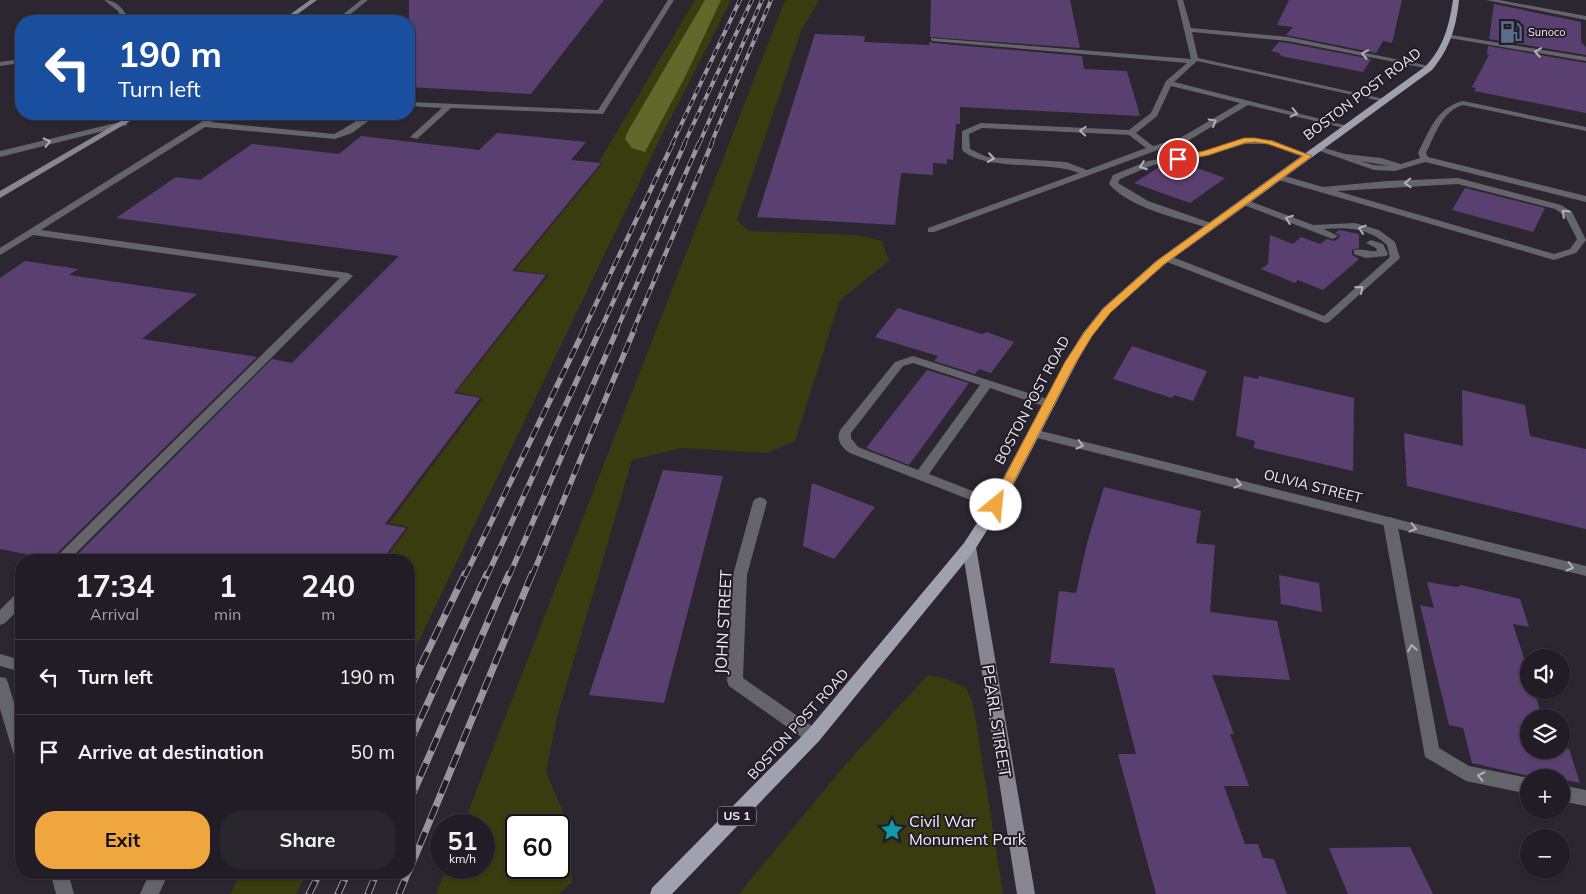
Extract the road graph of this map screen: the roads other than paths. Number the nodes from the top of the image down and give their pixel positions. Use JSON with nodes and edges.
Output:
{"nodes":[{"id":1,"x":107,"y":0,"type":"edge"},
{"id":2,"x":314,"y":0,"type":"edge"},
{"id":3,"x":365,"y":0,"type":"edge"},
{"id":4,"x":671,"y":0,"type":"edge"},
{"id":5,"x":1180,"y":0,"type":"edge"},
{"id":6,"x":1456,"y":0,"type":"edge"},
{"id":7,"x":1489,"y":0,"type":"edge"},
{"id":8,"x":123,"y":15,"type":"edge"},
{"id":9,"x":293,"y":15,"type":"edge"},
{"id":10,"x":346,"y":15,"type":"edge"},
{"id":11,"x":1586,"y":18,"type":"edge"},
{"id":12,"x":1189,"y":30,"type":"junction"},
{"id":13,"x":1450,"y":37,"type":"junction"},
{"id":14,"x":933,"y":39,"type":"dead end"},
{"id":15,"x":1586,"y":59,"type":"edge"},
{"id":16,"x":1194,"y":60,"type":"junction"},
{"id":17,"x":15,"y":62,"type":"edge"},
{"id":18,"x":0,"y":64,"type":"edge"},
{"id":19,"x":1430,"y":67,"type":"junction"},
{"id":20,"x":1169,"y":83,"type":"junction"},
{"id":21,"x":1386,"y":100,"type":"junction"},
{"id":22,"x":1247,"y":102,"type":"junction"},
{"id":23,"x":415,"y":104,"type":"edge"},
{"id":24,"x":450,"y":105,"type":"junction"},
{"id":25,"x":129,"y":120,"type":"edge"},
{"id":26,"x":209,"y":120,"type":"edge"},
{"id":27,"x":365,"y":120,"type":"edge"},
{"id":28,"x":124,"y":123,"type":"junction"},
{"id":29,"x":203,"y":124,"type":"junction"},
{"id":30,"x":1348,"y":127,"type":"junction"},
{"id":31,"x":1586,"y":129,"type":"edge"},
{"id":32,"x":1131,"y":133,"type":"junction"},
{"id":33,"x":414,"y":137,"type":"dead end"},
{"id":34,"x":1152,"y":149,"type":"junction"},
{"id":35,"x":1318,"y":149,"type":"junction"},
{"id":36,"x":0,"y":154,"type":"edge"},
{"id":37,"x":1308,"y":156,"type":"junction"},
{"id":38,"x":1425,"y":159,"type":"junction"},
{"id":39,"x":1087,"y":173,"type":"junction"},
{"id":40,"x":1278,"y":177,"type":"junction"},
{"id":41,"x":1322,"y":190,"type":"junction"},
{"id":42,"x":0,"y":195,"type":"edge"},
{"id":43,"x":1586,"y":199,"type":"edge"},
{"id":44,"x":1244,"y":202,"type":"junction"},
{"id":45,"x":1211,"y":226,"type":"junction"},
{"id":46,"x":1312,"y":228,"type":"junction"},
{"id":47,"x":931,"y":230,"type":"dead end"},
{"id":48,"x":31,"y":232,"type":"junction"},
{"id":49,"x":0,"y":252,"type":"edge"},
{"id":50,"x":1383,"y":254,"type":"junction"},
{"id":51,"x":1166,"y":258,"type":"junction"},
{"id":52,"x":1395,"y":258,"type":"junction"},
{"id":53,"x":988,"y":383,"type":"junction"},
{"id":54,"x":1049,"y":404,"type":"junction"},
{"id":55,"x":1033,"y":433,"type":"junction"},
{"id":56,"x":921,"y":476,"type":"junction"},
{"id":57,"x":760,"y":502,"type":"dead end"},
{"id":58,"x":996,"y":505,"type":"junction"},
{"id":59,"x":1390,"y":522,"type":"junction"},
{"id":60,"x":969,"y":547,"type":"junction"},
{"id":61,"x":66,"y":554,"type":"edge"},
{"id":62,"x":1586,"y":571,"type":"edge"},
{"id":63,"x":15,"y":604,"type":"edge"},
{"id":64,"x":0,"y":619,"type":"edge"},
{"id":65,"x":0,"y":660,"type":"edge"},
{"id":66,"x":15,"y":664,"type":"edge"},
{"id":67,"x":0,"y":683,"type":"edge"},
{"id":68,"x":15,"y":732,"type":"edge"},
{"id":69,"x":814,"y":736,"type":"junction"},
{"id":70,"x":1520,"y":784,"type":"edge"},
{"id":71,"x":1570,"y":795,"type":"edge"},
{"id":72,"x":1586,"y":798,"type":"edge"},
{"id":73,"x":61,"y":879,"type":"edge"},
{"id":74,"x":156,"y":879,"type":"edge"},
{"id":75,"x":66,"y":894,"type":"edge"},
{"id":76,"x":149,"y":894,"type":"edge"},
{"id":77,"x":659,"y":894,"type":"edge"},
{"id":78,"x":1026,"y":894,"type":"edge"}],
"edges":[{"from":1,"to":8,"type":"street"},
{"from":2,"to":9,"type":"street"},
{"from":3,"to":10,"type":"street"},
{"from":4,"to":24,"type":"street"},
{"from":5,"to":12,"type":"street"},
{"from":6,"to":13,"type":"main road","name":"BOSTON POST ROAD","number":"US 1"},
{"from":7,"to":11,"type":"street"},
{"from":12,"to":16,"type":"street"},
{"from":19,"to":12,"type":"street","one_way":true},
{"from":15,"to":13,"type":"street","one_way":true},
{"from":13,"to":19,"type":"main road","name":"BOSTON POST ROAD","number":"US 1"},
{"from":14,"to":16,"type":"street"},
{"from":16,"to":20,"type":"street"},
{"from":16,"to":21,"type":"street"},
{"from":17,"to":18,"type":"street"},
{"from":19,"to":21,"type":"main road","name":"BOSTON POST ROAD","number":"US 1"},
{"from":20,"to":22,"type":"street"},
{"from":20,"to":32,"type":"street"},
{"from":21,"to":30,"type":"main road","name":"BOSTON POST ROAD","number":"US 1"},
{"from":22,"to":30,"type":"street","one_way":true},
{"from":34,"to":22,"type":"street","one_way":true},
{"from":23,"to":24,"type":"street"},
{"from":24,"to":33,"type":"street"},
{"from":25,"to":28,"type":"street"},
{"from":26,"to":29,"type":"street"},
{"from":27,"to":29,"type":"street"},
{"from":36,"to":28,"type":"street","one_way":true},
{"from":28,"to":42,"type":"street"},
{"from":29,"to":48,"type":"street"},
{"from":30,"to":35,"type":"main road","name":"BOSTON POST ROAD","number":"US 1"},
{"from":31,"to":38,"type":"street"},
{"from":32,"to":34,"type":"street"},
{"from":32,"to":39,"type":"street","one_way":true},
{"from":34,"to":39,"type":"street"},
{"from":35,"to":37,"type":"main road","name":"BOSTON POST ROAD","number":"US 1"},
{"from":35,"to":38,"type":"street"},
{"from":37,"to":40,"type":"main road","name":"BOSTON POST ROAD","number":"US 1"},
{"from":37,"to":45,"type":"street","one_way":true},
{"from":38,"to":43,"type":"street"},
{"from":39,"to":47,"type":"street"},
{"from":40,"to":41,"type":"street"},
{"from":40,"to":44,"type":"main road","name":"BOSTON POST ROAD","number":"US 1"},
{"from":41,"to":41,"type":"street","one_way":true},
{"from":44,"to":45,"type":"main road","name":"BOSTON POST ROAD","number":"US 1"},
{"from":46,"to":44,"type":"street","one_way":true},
{"from":45,"to":51,"type":"main road","name":"BOSTON POST ROAD","number":"US 1"},
{"from":46,"to":46,"type":"street"},
{"from":52,"to":46,"type":"street","one_way":true},
{"from":48,"to":49,"type":"street"},
{"from":48,"to":61,"type":"street"},
{"from":50,"to":50,"type":"street"},
{"from":50,"to":52,"type":"street"},
{"from":51,"to":52,"type":"street","one_way":true},
{"from":51,"to":54,"type":"main road","name":"BOSTON POST ROAD","number":"US 1"},
{"from":53,"to":54,"type":"street"},
{"from":53,"to":56,"type":"street"},
{"from":53,"to":56,"type":"street"},
{"from":54,"to":55,"type":"main road","name":"BOSTON POST ROAD","number":"US 1"},
{"from":55,"to":58,"type":"main road","name":"BOSTON POST ROAD","number":"US 1"},
{"from":55,"to":59,"type":"street","name":"OLIVIA STREET","one_way":true},
{"from":56,"to":58,"type":"street"},
{"from":57,"to":69,"type":"street","name":"JOHN STREET"},
{"from":58,"to":60,"type":"main road","name":"BOSTON POST ROAD","number":"US 1"},
{"from":59,"to":62,"type":"street","name":"OLIVIA STREET","one_way":true},
{"from":70,"to":59,"type":"street","one_way":true},
{"from":60,"to":69,"type":"main road","name":"BOSTON POST ROAD","number":"US 1"},
{"from":60,"to":78,"type":"street","name":"PEARL STREET"},
{"from":63,"to":64,"type":"street"},
{"from":65,"to":66,"type":"street"},
{"from":67,"to":68,"type":"street"},
{"from":69,"to":77,"type":"main road","name":"BOSTON POST ROAD","number":"US 1"},
{"from":71,"to":72,"type":"street"},
{"from":73,"to":75,"type":"street"},
{"from":74,"to":76,"type":"street"}]}
